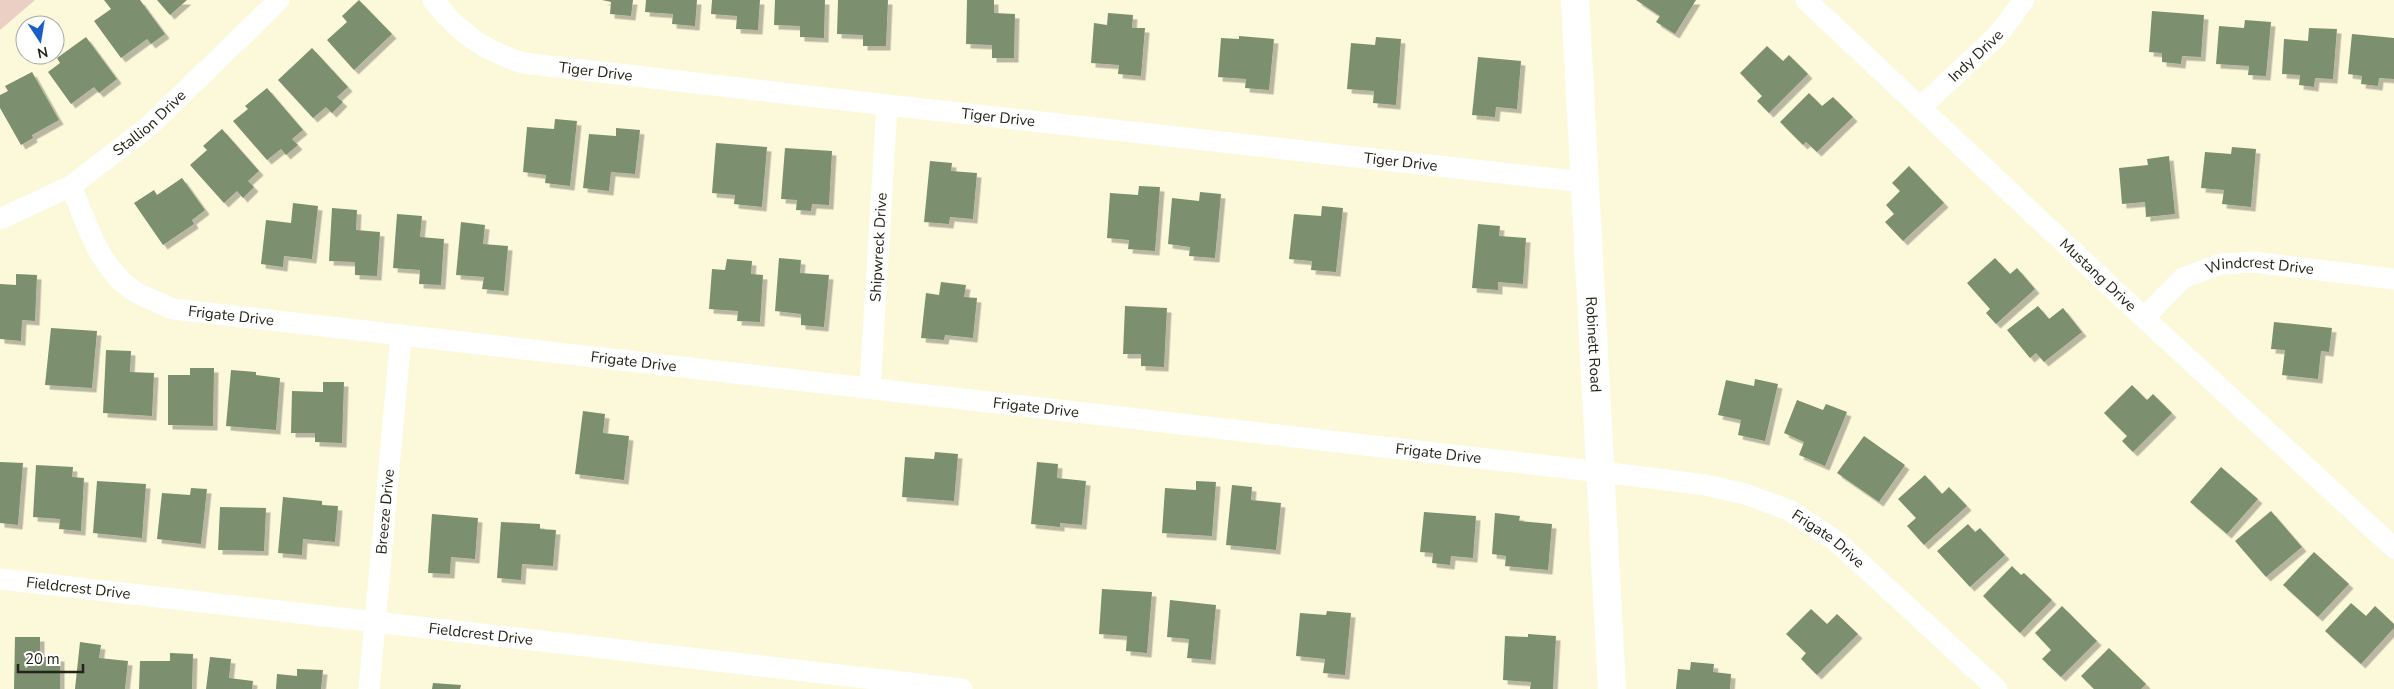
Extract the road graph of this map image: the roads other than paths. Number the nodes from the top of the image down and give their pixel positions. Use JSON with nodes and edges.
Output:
{"nodes":[{"id":1,"x":279,"y":0,"type":"edge"},
{"id":2,"x":433,"y":0,"type":"edge"},
{"id":3,"x":1575,"y":0,"type":"edge"},
{"id":4,"x":1806,"y":0,"type":"edge"},
{"id":5,"x":2024,"y":0,"type":"edge"},
{"id":6,"x":887,"y":106,"type":"junction"},
{"id":7,"x":1921,"y":107,"type":"junction"},
{"id":8,"x":1584,"y":182,"type":"junction"},
{"id":9,"x":71,"y":186,"type":"junction"},
{"id":10,"x":0,"y":219,"type":"edge"},
{"id":11,"x":2394,"y":279,"type":"edge"},
{"id":12,"x":2144,"y":318,"type":"junction"},
{"id":13,"x":401,"y":335,"type":"junction"},
{"id":14,"x":870,"y":388,"type":"junction"},
{"id":15,"x":1602,"y":472,"type":"junction"},
{"id":16,"x":2394,"y":548,"type":"edge"},
{"id":17,"x":0,"y":579,"type":"edge"},
{"id":18,"x":376,"y":622,"type":"junction"},
{"id":19,"x":369,"y":689,"type":"edge"},
{"id":20,"x":962,"y":689,"type":"edge"},
{"id":21,"x":1612,"y":689,"type":"edge"},
{"id":22,"x":1997,"y":689,"type":"edge"}],
"edges":[{"from":1,"to":9,"type":"street","name":"Stallion Drive"},
{"from":2,"to":6,"type":"street","name":"Tiger Drive"},
{"from":3,"to":8,"type":"street","name":"Robinett Road"},
{"from":4,"to":7,"type":"street","name":"Mustang Drive"},
{"from":5,"to":7,"type":"street","name":"Indy Drive"},
{"from":6,"to":8,"type":"street","name":"Tiger Drive"},
{"from":6,"to":14,"type":"street","name":"Shipwreck Drive"},
{"from":7,"to":12,"type":"street","name":"Mustang Drive"},
{"from":8,"to":15,"type":"street","name":"Robinett Road"},
{"from":9,"to":10,"type":"street","name":"Stallion Drive"},
{"from":9,"to":13,"type":"street","name":"Frigate Drive"},
{"from":11,"to":12,"type":"street","name":"Windcrest Drive"},
{"from":12,"to":16,"type":"street","name":"Mustang Drive"},
{"from":13,"to":14,"type":"street","name":"Frigate Drive"},
{"from":13,"to":18,"type":"street","name":"Breeze Drive"},
{"from":14,"to":15,"type":"street","name":"Frigate Drive"},
{"from":15,"to":21,"type":"street","name":"Robinett Road"},
{"from":15,"to":22,"type":"street","name":"Frigate Drive"},
{"from":17,"to":18,"type":"street","name":"Fieldcrest Drive"},
{"from":18,"to":19,"type":"street","name":"Breeze Drive"},
{"from":18,"to":20,"type":"street","name":"Fieldcrest Drive"}]}
